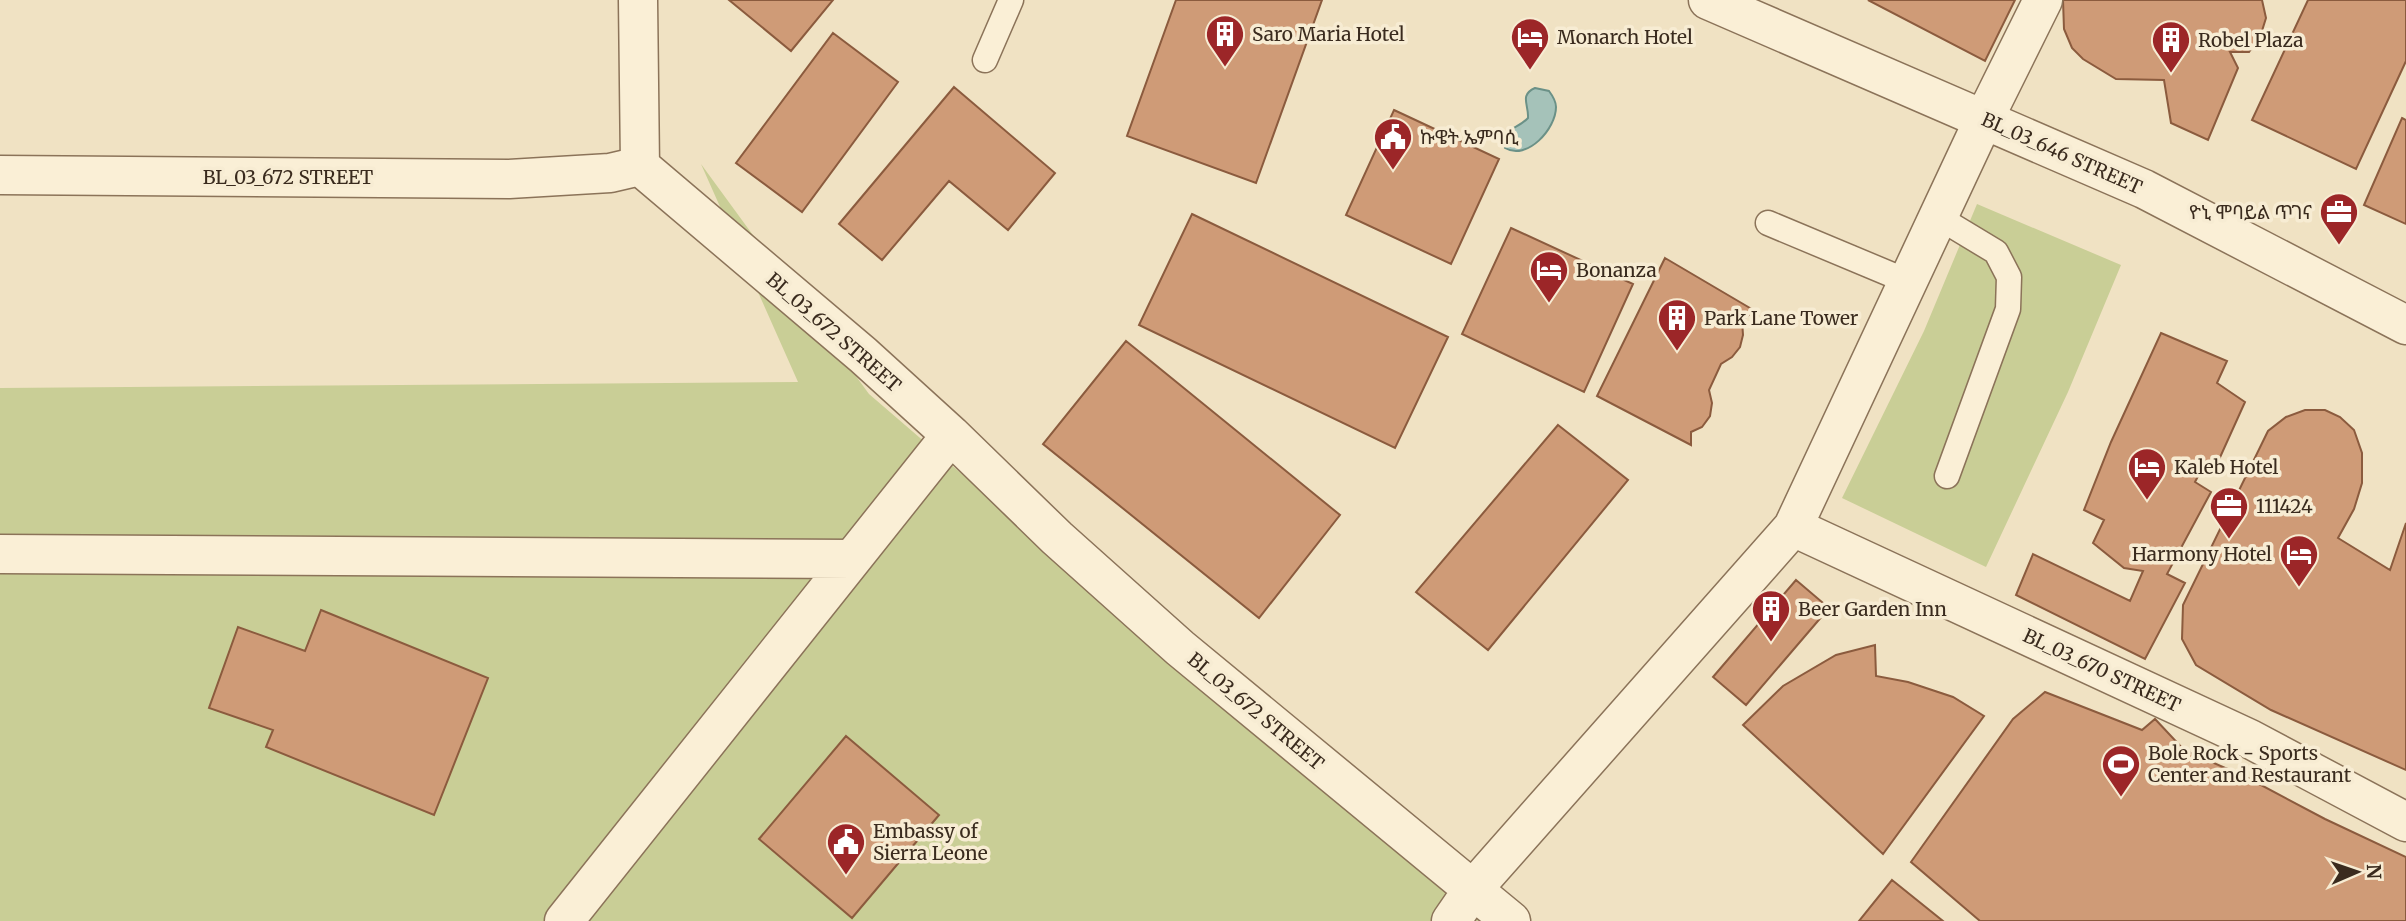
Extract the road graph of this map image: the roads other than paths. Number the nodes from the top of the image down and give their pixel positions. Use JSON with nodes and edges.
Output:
{"nodes":[{"id":1,"x":638,"y":0,"type":"edge"},
{"id":2,"x":1011,"y":0,"type":"edge"},
{"id":3,"x":1708,"y":0,"type":"edge"},
{"id":4,"x":2043,"y":0,"type":"edge"},
{"id":5,"x":985,"y":60,"type":"dead end"},
{"id":6,"x":1984,"y":119,"type":"junction"},
{"id":7,"x":640,"y":166,"type":"junction"},
{"id":8,"x":0,"y":175,"type":"edge"},
{"id":9,"x":1938,"y":217,"type":"junction"},
{"id":10,"x":1768,"y":223,"type":"dead end"},
{"id":11,"x":1909,"y":282,"type":"junction"},
{"id":12,"x":2406,"y":325,"type":"edge"},
{"id":13,"x":951,"y":435,"type":"junction"},
{"id":14,"x":1947,"y":476,"type":"dead end"},
{"id":15,"x":1793,"y":527,"type":"junction"},
{"id":16,"x":0,"y":554,"type":"edge"},
{"id":17,"x":852,"y":559,"type":"junction"},
{"id":18,"x":2406,"y":822,"type":"edge"},
{"id":19,"x":1473,"y":889,"type":"junction"},
{"id":20,"x":564,"y":921,"type":"edge"},
{"id":21,"x":1451,"y":921,"type":"edge"},
{"id":22,"x":1511,"y":921,"type":"edge"}],
"edges":[{"from":1,"to":7,"type":"street"},
{"from":2,"to":5,"type":"lane"},
{"from":3,"to":6,"type":"street","name":"BL_03_646 STREET"},
{"from":4,"to":6,"type":"street"},
{"from":6,"to":9,"type":"street"},
{"from":6,"to":12,"type":"street","name":"BL_03_646 STREET"},
{"from":7,"to":8,"type":"street","name":"BL_03_672 STREET"},
{"from":7,"to":13,"type":"street","name":"BL_03_672 STREET"},
{"from":9,"to":11,"type":"street"},
{"from":9,"to":14,"type":"lane"},
{"from":10,"to":11,"type":"lane"},
{"from":11,"to":15,"type":"street"},
{"from":13,"to":17,"type":"street"},
{"from":13,"to":19,"type":"street","name":"BL_03_672 STREET"},
{"from":15,"to":18,"type":"street","name":"BL_03_670 STREET"},
{"from":15,"to":19,"type":"street"},
{"from":16,"to":17,"type":"street"},
{"from":17,"to":20,"type":"street"},
{"from":19,"to":21,"type":"street"},
{"from":19,"to":22,"type":"street","name":"BL_03_672 STREET"}]}
